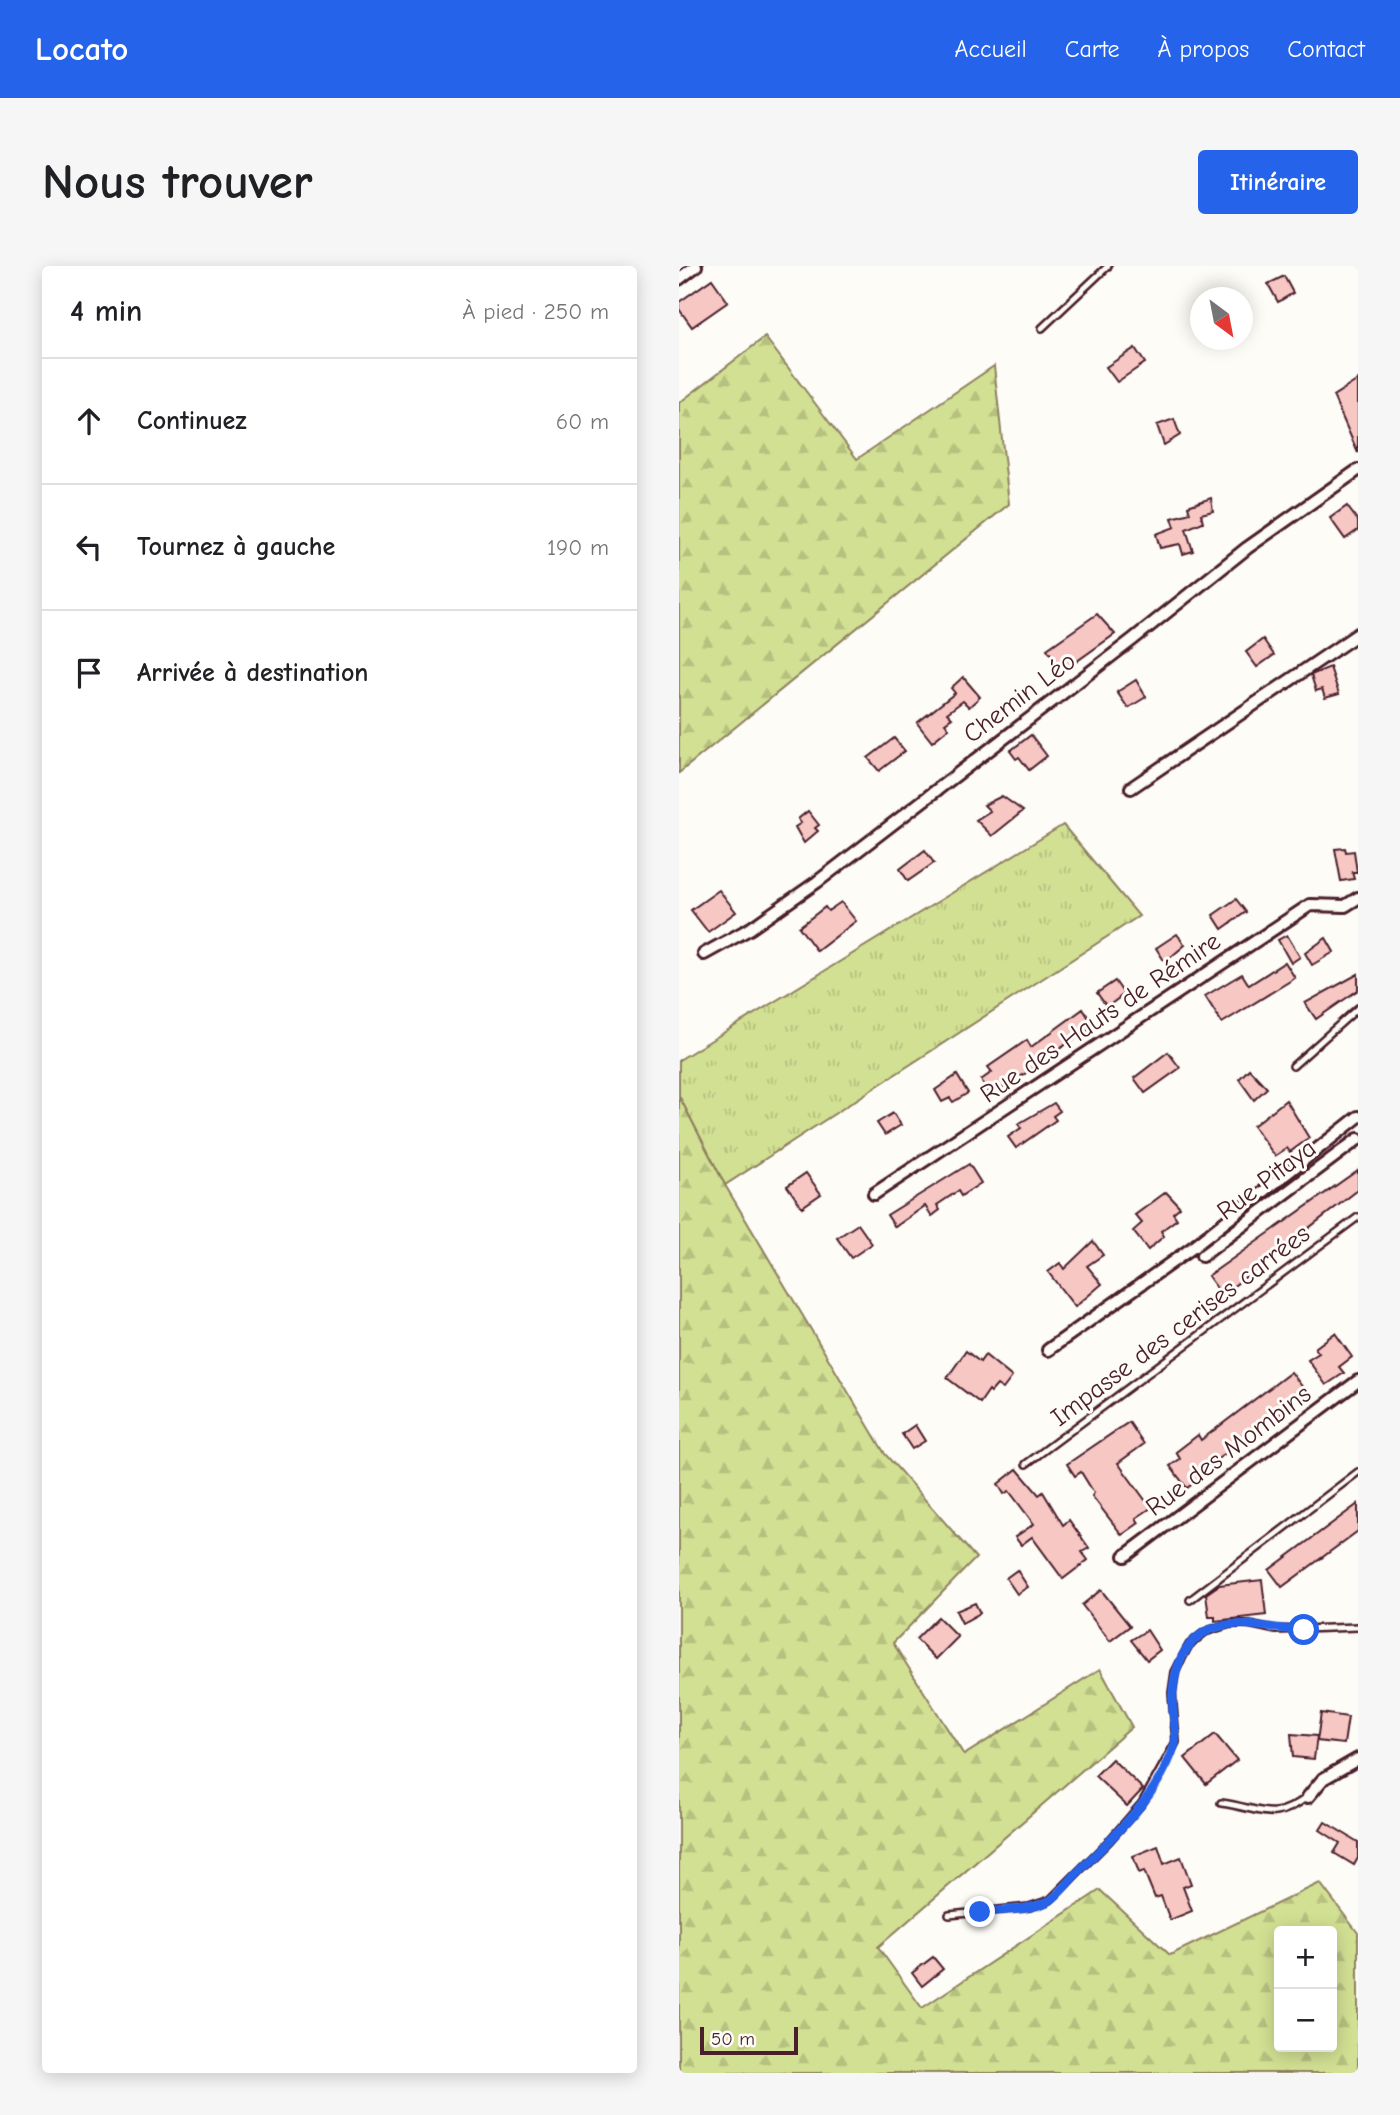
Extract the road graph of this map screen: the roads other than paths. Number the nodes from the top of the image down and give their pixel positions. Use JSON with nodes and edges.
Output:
{"nodes":[{"id":1,"x":696,"y":266,"type":"edge"},
{"id":2,"x":1108,"y":266,"type":"edge"},
{"id":3,"x":679,"y":279,"type":"edge"},
{"id":4,"x":1042,"y":328,"type":"dead end"},
{"id":5,"x":1358,"y":470,"type":"edge"},
{"id":6,"x":1358,"y":634,"type":"edge"},
{"id":7,"x":1131,"y":788,"type":"dead end"},
{"id":8,"x":1358,"y":898,"type":"edge"},
{"id":9,"x":704,"y":954,"type":"dead end"},
{"id":10,"x":1358,"y":1008,"type":"edge"},
{"id":11,"x":1293,"y":1066,"type":"dead end"},
{"id":12,"x":1358,"y":1117,"type":"edge"},
{"id":13,"x":1358,"y":1139,"type":"edge"},
{"id":14,"x":874,"y":1194,"type":"dead end"},
{"id":15,"x":1358,"y":1217,"type":"edge"},
{"id":16,"x":1202,"y":1256,"type":"dead end"},
{"id":17,"x":1048,"y":1350,"type":"dead end"},
{"id":18,"x":1358,"y":1381,"type":"edge"},
{"id":19,"x":1026,"y":1464,"type":"dead end"},
{"id":20,"x":1358,"y":1472,"type":"edge"},
{"id":21,"x":1125,"y":1556,"type":"dead end"},
{"id":22,"x":1190,"y":1600,"type":"dead end"},
{"id":23,"x":1358,"y":1627,"type":"edge"},
{"id":24,"x":1358,"y":1759,"type":"edge"},
{"id":25,"x":1308,"y":1797,"type":"joint"},
{"id":26,"x":1221,"y":1803,"type":"dead end"},
{"id":27,"x":949,"y":1915,"type":"dead end"}],
"edges":[{"from":1,"to":3,"type":"street"},
{"from":2,"to":4,"type":"lane"},
{"from":5,"to":9,"type":"street","name":"Chemin Léo"},
{"from":6,"to":7,"type":"street"},
{"from":8,"to":14,"type":"street","name":"Rue des Hauts de Rémire"},
{"from":10,"to":11,"type":"lane"},
{"from":12,"to":17,"type":"street"},
{"from":13,"to":16,"type":"street","name":"Rue Pitaya"},
{"from":15,"to":19,"type":"lane","name":"Impasse des cerises carrées"},
{"from":18,"to":21,"type":"street","name":"Rue des Mombins"},
{"from":20,"to":22,"type":"lane"},
{"from":23,"to":27,"type":"lane"},
{"from":24,"to":25,"type":"street"},
{"from":25,"to":26,"type":"lane"}]}
